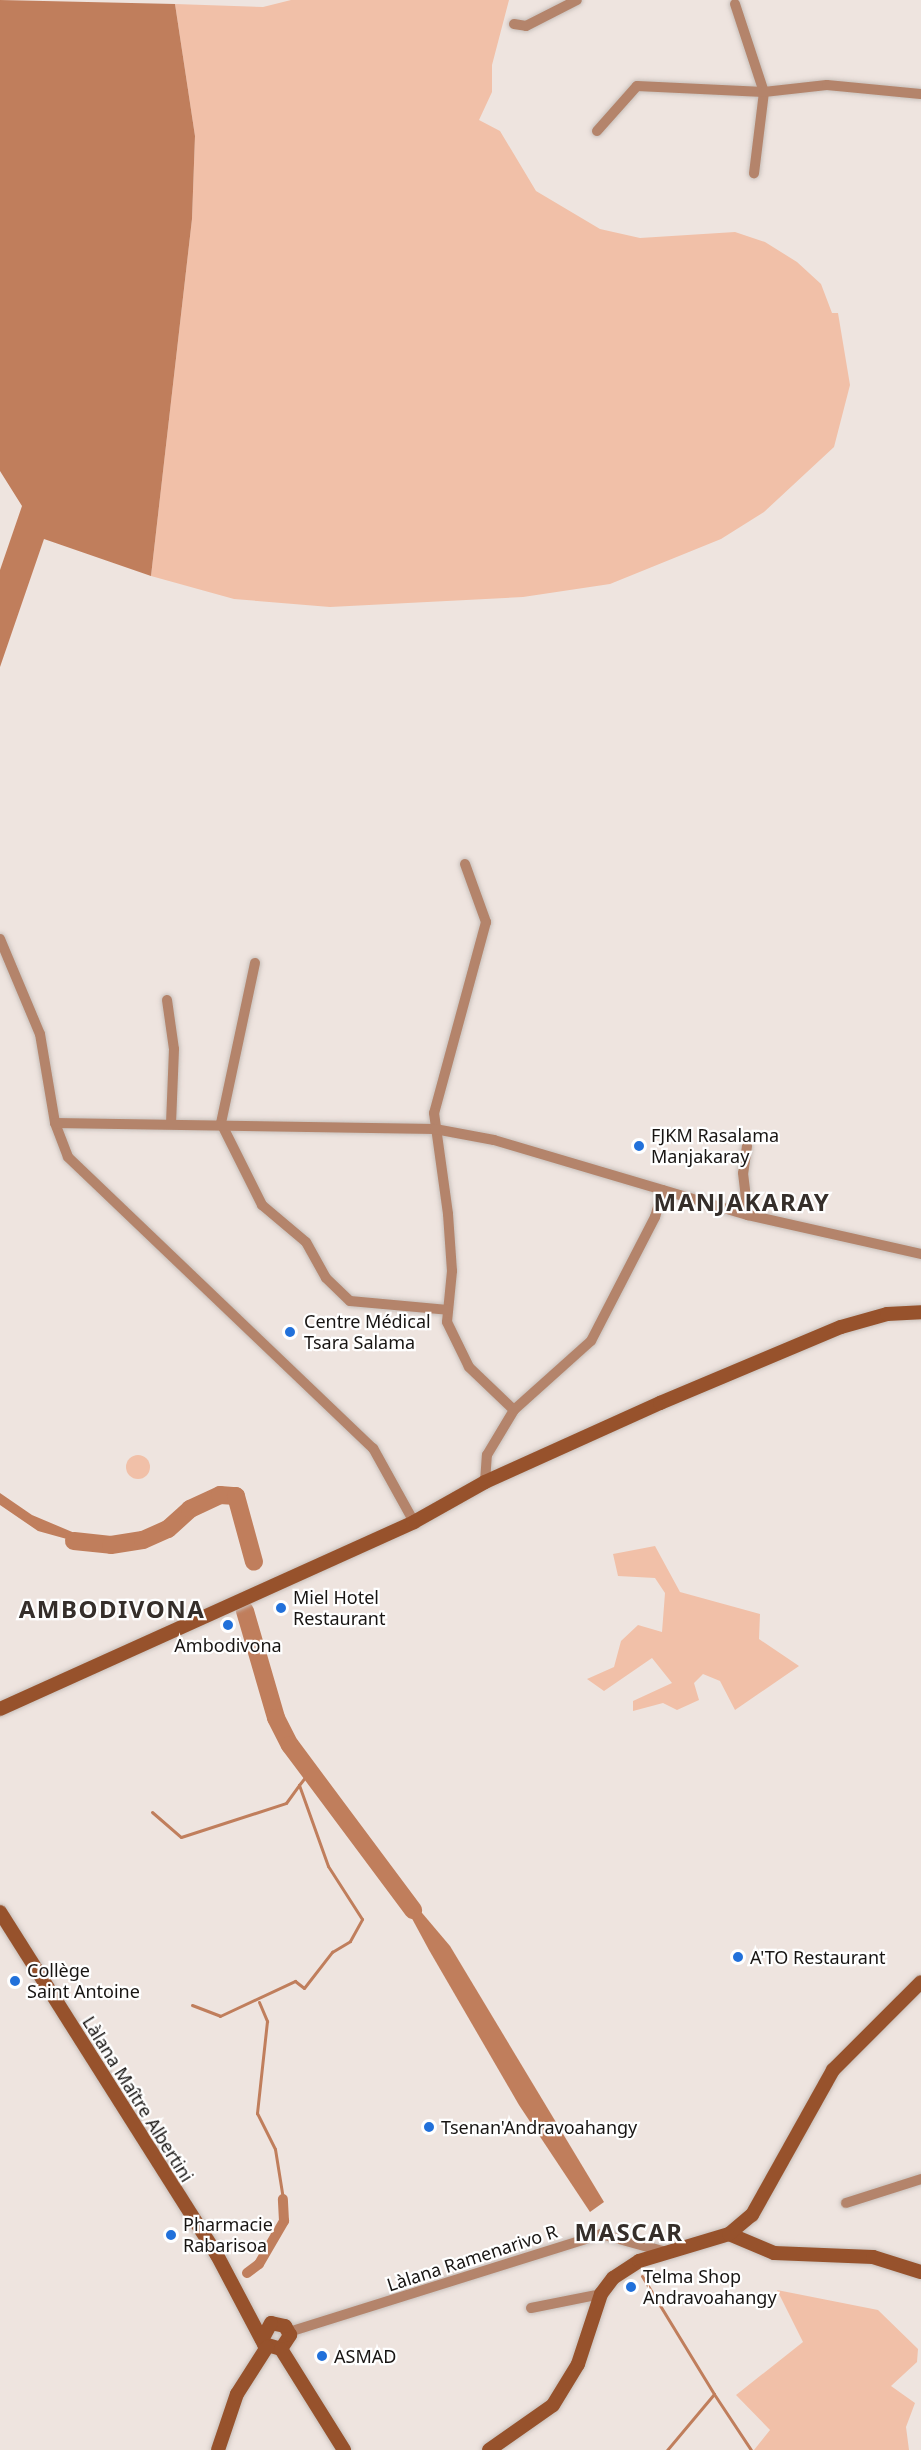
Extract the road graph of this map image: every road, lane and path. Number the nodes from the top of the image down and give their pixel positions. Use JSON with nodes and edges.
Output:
{"nodes":[{"id":1,"x":577,"y":0,"type":"edge"},
{"id":2,"x":735,"y":4,"type":"dead end"},
{"id":3,"x":514,"y":24,"type":"dead end"},
{"id":4,"x":764,"y":92,"type":"junction"},
{"id":5,"x":921,"y":94,"type":"edge"},
{"id":6,"x":597,"y":131,"type":"dead end"},
{"id":7,"x":754,"y":173,"type":"dead end"},
{"id":8,"x":465,"y":864,"type":"dead end"},
{"id":9,"x":0,"y":939,"type":"edge"},
{"id":10,"x":255,"y":963,"type":"dead end"},
{"id":11,"x":167,"y":1000,"type":"dead end"},
{"id":12,"x":55,"y":1123,"type":"junction"},
{"id":13,"x":171,"y":1123,"type":"junction"},
{"id":14,"x":221,"y":1123,"type":"junction"},
{"id":15,"x":435,"y":1129,"type":"junction"},
{"id":16,"x":747,"y":1146,"type":"dead end"},
{"id":17,"x":663,"y":1190,"type":"junction"},
{"id":18,"x":748,"y":1215,"type":"junction"},
{"id":19,"x":921,"y":1254,"type":"edge"},
{"id":20,"x":448,"y":1310,"type":"junction"},
{"id":21,"x":921,"y":1312,"type":"edge"},
{"id":22,"x":514,"y":1410,"type":"junction"},
{"id":23,"x":485,"y":1482,"type":"junction"},
{"id":24,"x":412,"y":1519,"type":"junction"},
{"id":25,"x":142,"y":1638,"type":"junction"},
{"id":26,"x":0,"y":1699,"type":"edge"},
{"id":27,"x":0,"y":1709,"type":"edge"},
{"id":28,"x":0,"y":1912,"type":"edge"},
{"id":29,"x":921,"y":1982,"type":"edge"},
{"id":30,"x":921,"y":2179,"type":"edge"},
{"id":31,"x":846,"y":2203,"type":"dead end"},
{"id":32,"x":729,"y":2234,"type":"junction"},
{"id":33,"x":666,"y":2252,"type":"junction"},
{"id":34,"x":921,"y":2272,"type":"edge"},
{"id":35,"x":602,"y":2294,"type":"junction"},
{"id":36,"x":246,"y":2304,"type":"junction"},
{"id":37,"x":531,"y":2308,"type":"dead end"},
{"id":38,"x":271,"y":2323,"type":"junction"},
{"id":39,"x":289,"y":2332,"type":"junction"},
{"id":40,"x":270,"y":2345,"type":"junction"},
{"id":41,"x":218,"y":2450,"type":"edge"},
{"id":42,"x":344,"y":2450,"type":"edge"},
{"id":43,"x":489,"y":2450,"type":"edge"}],
"edges":[{"from":1,"to":3,"type":"street"},
{"from":2,"to":4,"type":"street"},
{"from":4,"to":5,"type":"street"},
{"from":4,"to":6,"type":"street"},
{"from":4,"to":7,"type":"street"},
{"from":8,"to":15,"type":"street"},
{"from":9,"to":12,"type":"street"},
{"from":10,"to":14,"type":"street"},
{"from":11,"to":13,"type":"street"},
{"from":12,"to":13,"type":"street"},
{"from":12,"to":24,"type":"street"},
{"from":13,"to":14,"type":"street"},
{"from":14,"to":15,"type":"street"},
{"from":14,"to":20,"type":"street"},
{"from":15,"to":17,"type":"street"},
{"from":15,"to":20,"type":"street"},
{"from":16,"to":18,"type":"street"},
{"from":17,"to":18,"type":"street"},
{"from":17,"to":22,"type":"street"},
{"from":18,"to":19,"type":"street"},
{"from":20,"to":22,"type":"street"},
{"from":21,"to":23,"type":"main road"},
{"from":22,"to":23,"type":"street"},
{"from":23,"to":24,"type":"main road"},
{"from":24,"to":25,"type":"main road"},
{"from":25,"to":26,"type":"main road"},
{"from":25,"to":27,"type":"main road"},
{"from":28,"to":36,"type":"main road","name":"Làlana Maître Albertini"},
{"from":29,"to":32,"type":"main road"},
{"from":30,"to":31,"type":"street"},
{"from":32,"to":33,"type":"main road"},
{"from":32,"to":34,"type":"main road"},
{"from":33,"to":35,"type":"main road"},
{"from":33,"to":39,"type":"street","name":"Làlana Ramenarivo R"},
{"from":35,"to":37,"type":"street"},
{"from":35,"to":43,"type":"main road"},
{"from":36,"to":38,"type":"main road","name":"Làlana Maître Albertini"},
{"from":36,"to":40,"type":"main road","name":"Làlana Maître Albertini"},
{"from":38,"to":39,"type":"main road","name":"Làlana Maître Albertini"},
{"from":38,"to":40,"type":"main road"},
{"from":39,"to":40,"type":"main road"},
{"from":40,"to":41,"type":"main road"},
{"from":40,"to":42,"type":"main road","name":"Làlana Maître Albertini"}]}
